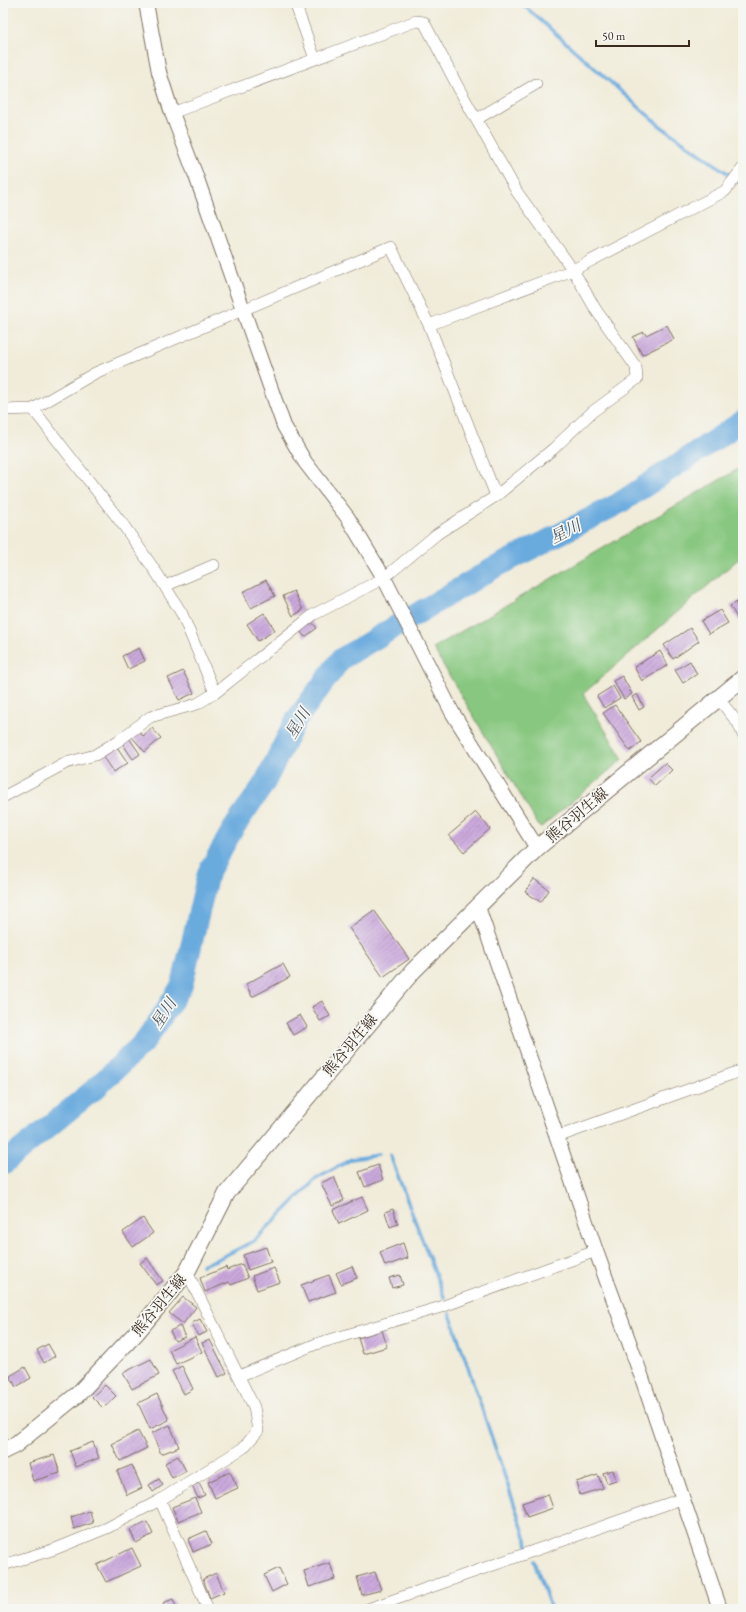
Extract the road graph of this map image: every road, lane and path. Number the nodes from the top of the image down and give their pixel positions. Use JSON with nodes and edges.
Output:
{"nodes":[{"id":1,"x":146,"y":3,"type":"edge"},
{"id":2,"x":295,"y":3,"type":"edge"},
{"id":3,"x":315,"y":59,"type":"junction"},
{"id":4,"x":536,"y":84,"type":"dead end"},
{"id":5,"x":172,"y":113,"type":"junction"},
{"id":6,"x":477,"y":119,"type":"junction"},
{"id":7,"x":743,"y":168,"type":"edge"},
{"id":8,"x":573,"y":270,"type":"junction"},
{"id":9,"x":242,"y":310,"type":"junction"},
{"id":10,"x":429,"y":325,"type":"junction"},
{"id":11,"x":33,"y":409,"type":"junction"},
{"id":12,"x":3,"y":410,"type":"edge"},
{"id":13,"x":496,"y":496,"type":"junction"},
{"id":14,"x":214,"y":565,"type":"dead end"},
{"id":15,"x":387,"y":584,"type":"junction"},
{"id":16,"x":165,"y":586,"type":"junction"},
{"id":17,"x":743,"y":678,"type":"edge"},
{"id":18,"x":215,"y":693,"type":"junction"},
{"id":19,"x":718,"y":698,"type":"junction"},
{"id":20,"x":743,"y":735,"type":"edge"},
{"id":21,"x":3,"y":797,"type":"edge"},
{"id":22,"x":537,"y":848,"type":"junction"},
{"id":23,"x":478,"y":907,"type":"junction"},
{"id":24,"x":743,"y":1070,"type":"edge"},
{"id":25,"x":557,"y":1137,"type":"junction"},
{"id":26,"x":596,"y":1251,"type":"junction"},
{"id":27,"x":187,"y":1272,"type":"junction"},
{"id":28,"x":240,"y":1376,"type":"junction"},
{"id":29,"x":3,"y":1451,"type":"edge"},
{"id":30,"x":681,"y":1499,"type":"junction"},
{"id":31,"x":160,"y":1500,"type":"junction"},
{"id":32,"x":3,"y":1565,"type":"edge"},
{"id":33,"x":208,"y":1609,"type":"edge"},
{"id":34,"x":368,"y":1609,"type":"edge"},
{"id":35,"x":720,"y":1609,"type":"edge"}],
"edges":[{"from":1,"to":5,"type":"street"},
{"from":2,"to":3,"type":"street"},
{"from":3,"to":5,"type":"street"},
{"from":3,"to":6,"type":"street"},
{"from":4,"to":6,"type":"street"},
{"from":5,"to":9,"type":"street"},
{"from":6,"to":8,"type":"street"},
{"from":7,"to":8,"type":"street"},
{"from":8,"to":10,"type":"street"},
{"from":8,"to":13,"type":"street"},
{"from":9,"to":10,"type":"street"},
{"from":9,"to":11,"type":"street"},
{"from":9,"to":15,"type":"street"},
{"from":10,"to":13,"type":"street"},
{"from":11,"to":12,"type":"street"},
{"from":11,"to":16,"type":"street"},
{"from":13,"to":15,"type":"street"},
{"from":14,"to":16,"type":"street"},
{"from":15,"to":18,"type":"street"},
{"from":15,"to":22,"type":"street"},
{"from":16,"to":18,"type":"street"},
{"from":17,"to":19,"type":"main road","name":"熊谷羽生線"},
{"from":18,"to":21,"type":"street"},
{"from":19,"to":20,"type":"street"},
{"from":19,"to":22,"type":"main road","name":"熊谷羽生線"},
{"from":22,"to":23,"type":"main road","name":"熊谷羽生線"},
{"from":23,"to":25,"type":"street"},
{"from":23,"to":27,"type":"main road","name":"熊谷羽生線"},
{"from":24,"to":25,"type":"street"},
{"from":25,"to":26,"type":"street"},
{"from":26,"to":28,"type":"street"},
{"from":26,"to":30,"type":"street"},
{"from":27,"to":28,"type":"street"},
{"from":27,"to":29,"type":"main road","name":"熊谷羽生線"},
{"from":28,"to":31,"type":"street"},
{"from":30,"to":34,"type":"street"},
{"from":30,"to":35,"type":"street"},
{"from":31,"to":32,"type":"street"},
{"from":31,"to":33,"type":"street"}]}
